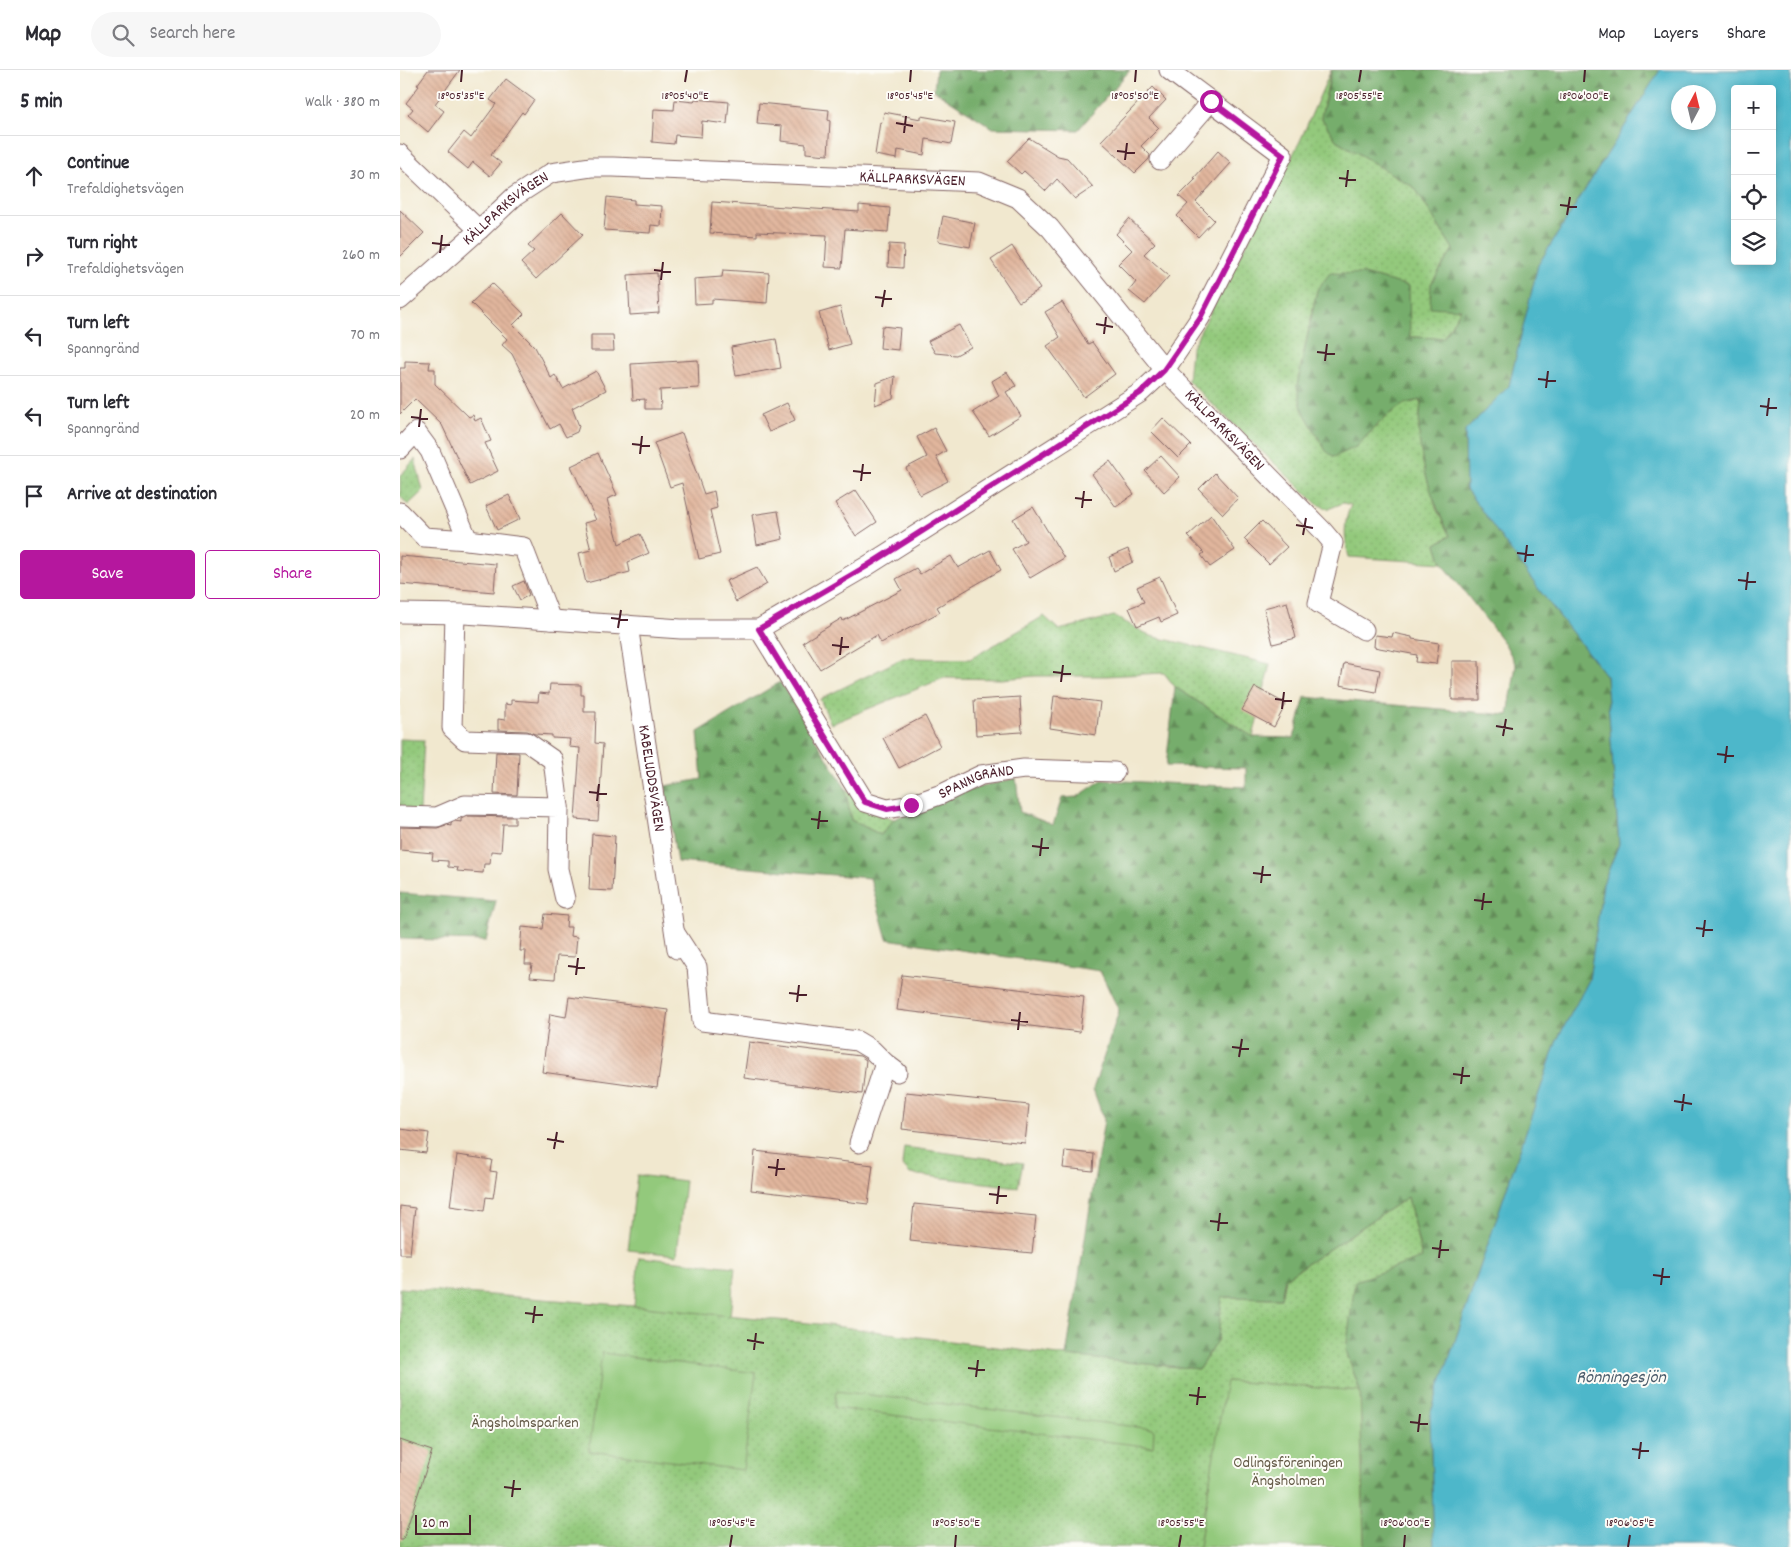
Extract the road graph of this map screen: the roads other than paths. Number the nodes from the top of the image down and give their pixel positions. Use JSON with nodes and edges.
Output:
{"nodes":[{"id":1,"x":1169,"y":70,"type":"edge"},
{"id":2,"x":1211,"y":101,"type":"junction"},
{"id":3,"x":400,"y":154,"type":"edge"},
{"id":4,"x":1160,"y":160,"type":"dead end"},
{"id":5,"x":479,"y":230,"type":"junction"},
{"id":6,"x":400,"y":300,"type":"edge"},
{"id":7,"x":1164,"y":370,"type":"junction"},
{"id":8,"x":400,"y":449,"type":"edge"},
{"id":9,"x":400,"y":512,"type":"edge"},
{"id":10,"x":468,"y":540,"type":"junction"},
{"id":11,"x":400,"y":613,"type":"edge"},
{"id":12,"x":455,"y":614,"type":"junction"},
{"id":13,"x":551,"y":620,"type":"junction"},
{"id":14,"x":628,"y":624,"type":"junction"},
{"id":15,"x":759,"y":629,"type":"junction"},
{"id":16,"x":1364,"y":630,"type":"dead end"},
{"id":17,"x":1115,"y":772,"type":"dead end"},
{"id":18,"x":559,"y":807,"type":"junction"},
{"id":19,"x":400,"y":816,"type":"edge"},
{"id":20,"x":565,"y":899,"type":"dead end"},
{"id":21,"x":859,"y":1143,"type":"dead end"}],
"edges":[{"from":1,"to":2,"type":"street"},
{"from":2,"to":4,"type":"street"},
{"from":2,"to":7,"type":"street"},
{"from":3,"to":5,"type":"street"},
{"from":5,"to":6,"type":"street","name":"KÄLLPARKSVÄGEN"},
{"from":5,"to":7,"type":"street","name":"KÄLLPARKSVÄGEN"},
{"from":7,"to":15,"type":"street"},
{"from":7,"to":16,"type":"street","name":"KÄLLPARKSVÄGEN"},
{"from":8,"to":10,"type":"street"},
{"from":9,"to":10,"type":"street"},
{"from":10,"to":13,"type":"street"},
{"from":11,"to":12,"type":"street"},
{"from":12,"to":13,"type":"street"},
{"from":12,"to":18,"type":"street"},
{"from":13,"to":14,"type":"street"},
{"from":14,"to":15,"type":"street"},
{"from":14,"to":21,"type":"street","name":"KABELUDDSVÄGEN"},
{"from":15,"to":17,"type":"street","name":"SPANNGRÄND"},
{"from":18,"to":19,"type":"street"},
{"from":18,"to":20,"type":"street"}]}
